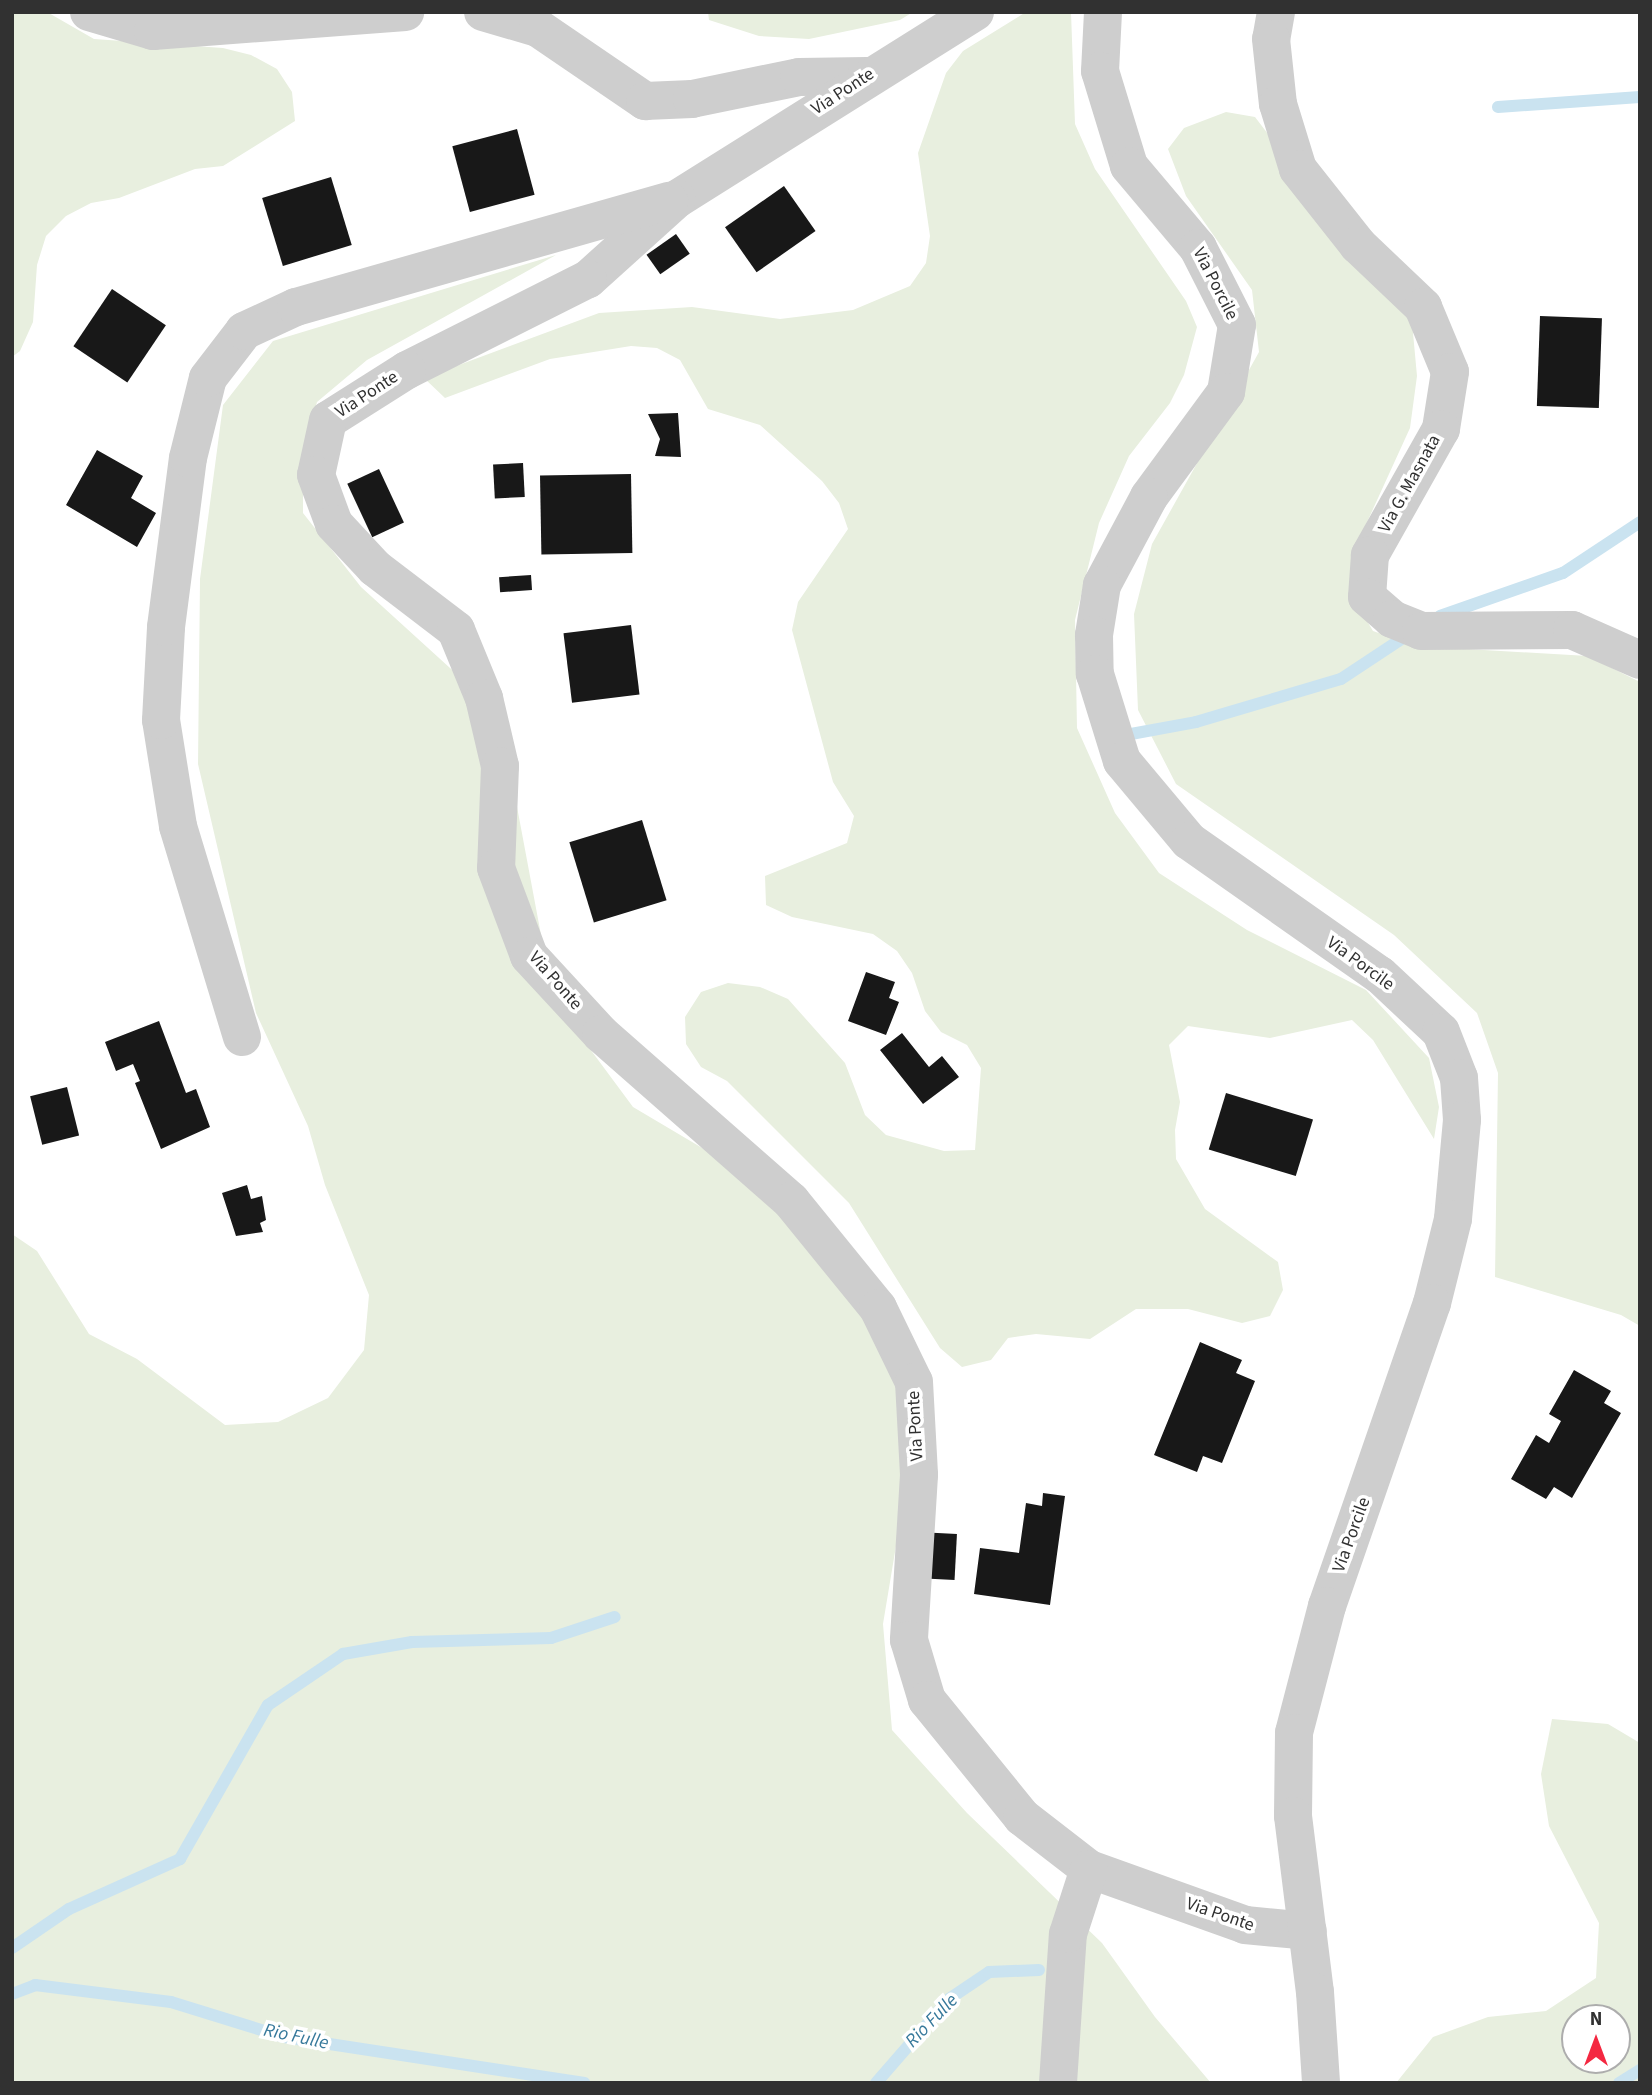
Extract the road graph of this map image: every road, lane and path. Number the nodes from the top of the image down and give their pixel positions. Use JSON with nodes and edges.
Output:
{"nodes":[{"id":1,"x":89,"y":12,"type":"edge"},
{"id":2,"x":405,"y":12,"type":"edge"},
{"id":3,"x":483,"y":12,"type":"edge"},
{"id":4,"x":975,"y":12,"type":"edge"},
{"id":5,"x":1103,"y":12,"type":"edge"},
{"id":6,"x":1276,"y":12,"type":"edge"},
{"id":7,"x":867,"y":76,"type":"junction"},
{"id":8,"x":677,"y":199,"type":"junction"},
{"id":9,"x":1640,"y":660,"type":"edge"},
{"id":10,"x":242,"y":1037,"type":"dead end"},
{"id":11,"x":1089,"y":1869,"type":"junction"},
{"id":12,"x":1308,"y":1931,"type":"junction"},
{"id":13,"x":1058,"y":2083,"type":"edge"},
{"id":14,"x":1321,"y":2083,"type":"edge"}],
"edges":[{"from":1,"to":2,"type":"street"},
{"from":3,"to":7,"type":"street"},
{"from":4,"to":7,"type":"street","name":"Via Ponte"},
{"from":5,"to":12,"type":"street","name":"Via Porcile"},
{"from":6,"to":9,"type":"street","name":"Via G. Masnata"},
{"from":7,"to":8,"type":"street","name":"Via Ponte"},
{"from":8,"to":10,"type":"street"},
{"from":8,"to":11,"type":"street","name":"Via Ponte"},
{"from":11,"to":12,"type":"street","name":"Via Ponte"},
{"from":11,"to":13,"type":"street"},
{"from":12,"to":14,"type":"street","name":"Via Porcile"}]}
